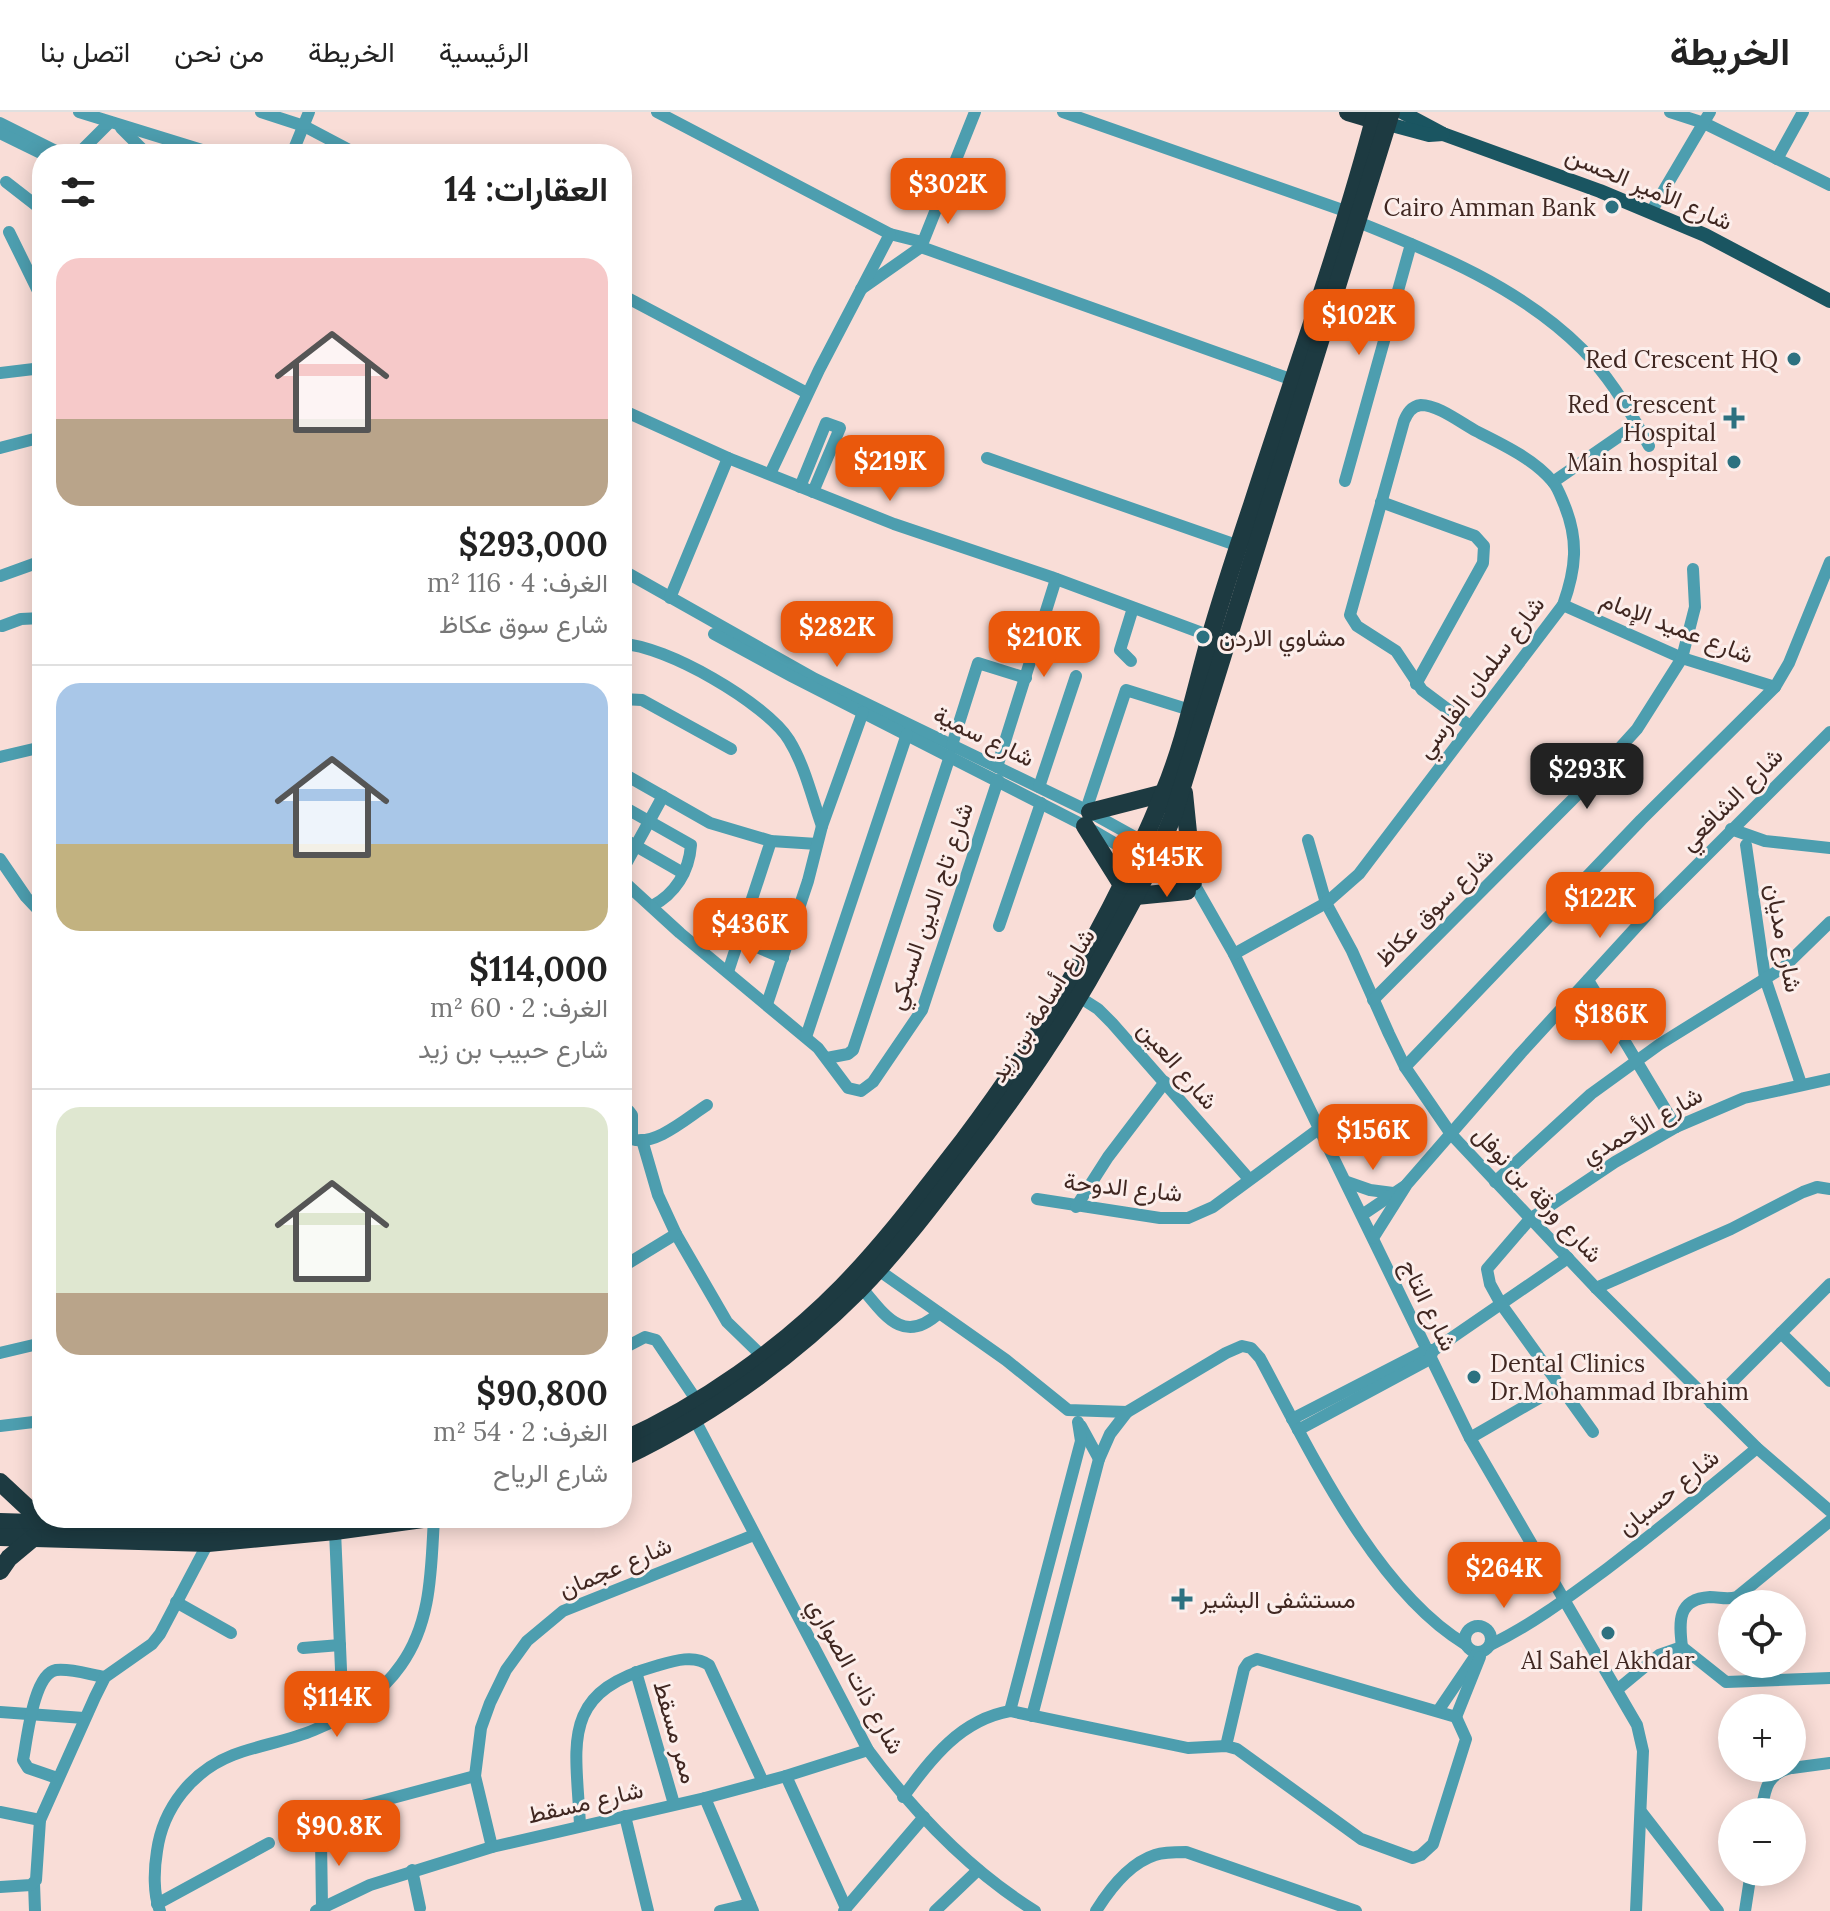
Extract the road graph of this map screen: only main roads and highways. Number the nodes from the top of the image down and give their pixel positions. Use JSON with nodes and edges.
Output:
{"nodes":[{"id":1,"x":1375,"y":118,"type":"edge"},
{"id":2,"x":1353,"y":217,"type":"junction"},
{"id":3,"x":1830,"y":301,"type":"edge"},
{"id":4,"x":1183,"y":786,"type":"junction"},
{"id":5,"x":1164,"y":793,"type":"junction"},
{"id":6,"x":1147,"y":854,"type":"junction"},
{"id":7,"x":1129,"y":890,"type":"junction"},
{"id":8,"x":1073,"y":994,"type":"junction"},
{"id":9,"x":696,"y":1410,"type":"junction"},
{"id":10,"x":632,"y":1437,"type":"edge"},
{"id":11,"x":632,"y":1452,"type":"edge"},
{"id":12,"x":0,"y":1482,"type":"edge"},
{"id":13,"x":32,"y":1521,"type":"edge"},
{"id":14,"x":0,"y":1522,"type":"edge"},
{"id":15,"x":50,"y":1528,"type":"edge"},
{"id":16,"x":197,"y":1528,"type":"edge"},
{"id":17,"x":39,"y":1530,"type":"junction"},
{"id":18,"x":0,"y":1537,"type":"edge"},
{"id":19,"x":0,"y":1571,"type":"edge"}],
"edges":[{"from":1,"to":2,"type":"highway","name":"شارع أسامة بن زيد"},
{"from":1,"to":3,"type":"main road","name":"شارع الأمير الحسن"},
{"from":2,"to":4,"type":"highway","name":"شارع أسامة بن زيد"},
{"from":2,"to":5,"type":"highway","name":"شارع أسامة بن زيد"},
{"from":4,"to":6,"type":"highway","name":"شارع أسامة بن زيد"},
{"from":4,"to":7,"type":"highway"},
{"from":5,"to":6,"type":"highway","name":"شارع أسامة بن زيد"},
{"from":5,"to":7,"type":"highway"},
{"from":6,"to":7,"type":"highway","name":"شارع أسامة بن زيد"},
{"from":7,"to":8,"type":"highway","name":"شارع أسامة بن زيد"},
{"from":8,"to":9,"type":"highway","name":"شارع أسامة بن زيد"},
{"from":8,"to":9,"type":"highway","name":"شارع أسامة بن زيد"},
{"from":9,"to":10,"type":"highway","name":"شارع أسامة بن زيد"},
{"from":9,"to":11,"type":"highway","name":"شارع أسامة بن زيد"},
{"from":12,"to":13,"type":"highway"},
{"from":14,"to":17,"type":"highway"},
{"from":15,"to":17,"type":"highway"},
{"from":16,"to":17,"type":"highway"},
{"from":17,"to":18,"type":"highway"},
{"from":17,"to":19,"type":"highway"}]}
